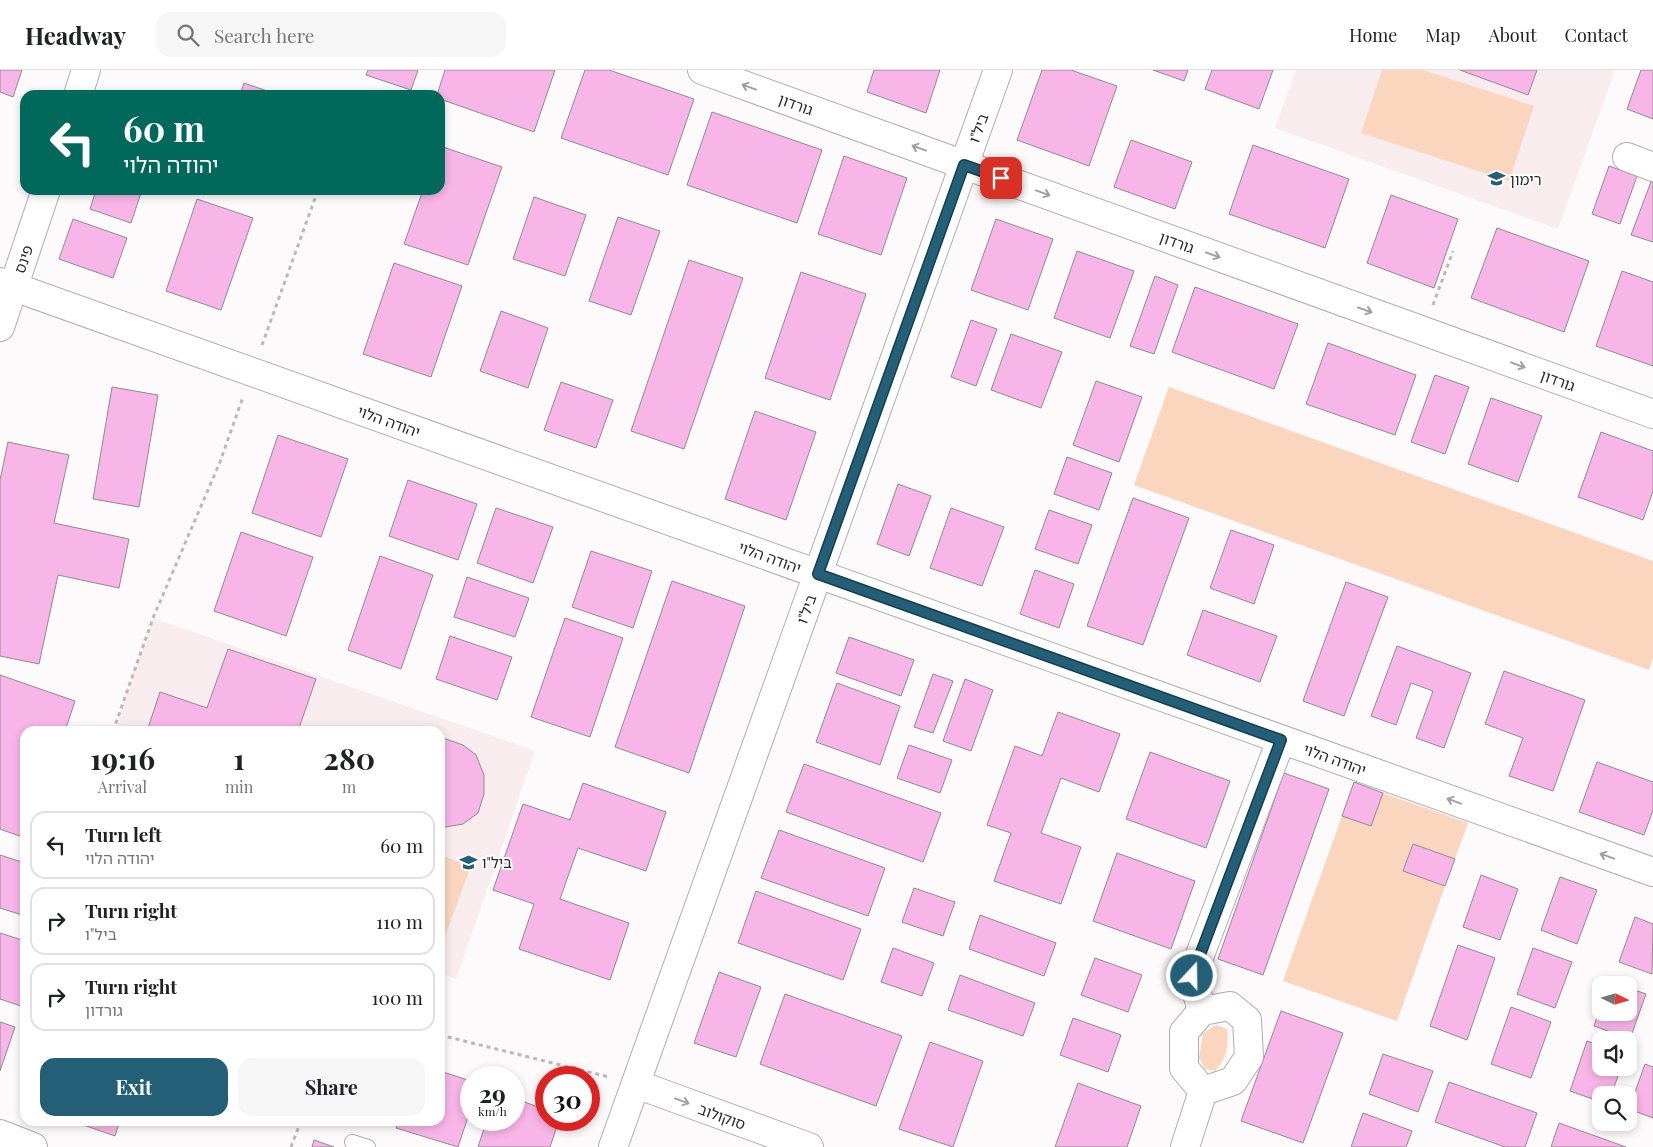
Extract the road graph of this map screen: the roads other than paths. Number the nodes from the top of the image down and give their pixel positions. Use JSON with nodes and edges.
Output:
{"nodes":[{"id":1,"x":86,"y":70,"type":"edge"},
{"id":2,"x":702,"y":70,"type":"edge"},
{"id":3,"x":998,"y":70,"type":"edge"},
{"id":4,"x":80,"y":90,"type":"edge"},
{"id":5,"x":1627,"y":157,"type":"dead end"},
{"id":6,"x":964,"y":165,"type":"junction"},
{"id":7,"x":1653,"y":167,"type":"edge"},
{"id":8,"x":44,"y":195,"type":"edge"},
{"id":9,"x":7,"y":284,"type":"edge"},
{"id":10,"x":0,"y":328,"type":"edge"},
{"id":11,"x":1653,"y":414,"type":"edge"},
{"id":12,"x":818,"y":574,"type":"junction"},
{"id":13,"x":1281,"y":740,"type":"junction"},
{"id":14,"x":1653,"y":872,"type":"edge"},
{"id":15,"x":1202,"y":1011,"type":"junction"},
{"id":16,"x":636,"y":1084,"type":"junction"},
{"id":17,"x":1203,"y":1091,"type":"junction"},
{"id":18,"x":0,"y":1134,"type":"edge"},
{"id":19,"x":352,"y":1142,"type":"dead end"},
{"id":20,"x":33,"y":1147,"type":"edge"},
{"id":21,"x":368,"y":1147,"type":"edge"},
{"id":22,"x":613,"y":1147,"type":"edge"},
{"id":23,"x":809,"y":1147,"type":"edge"},
{"id":24,"x":1185,"y":1147,"type":"edge"}],
"edges":[{"from":1,"to":4,"type":"street"},
{"from":6,"to":2,"type":"street","name":"גורדון","one_way":true},
{"from":3,"to":6,"type":"street","name":"ביל\"ו"},
{"from":5,"to":7,"type":"street"},
{"from":6,"to":11,"type":"street","name":"גורדון","one_way":true},
{"from":6,"to":12,"type":"street","name":"ביל\"ו"},
{"from":8,"to":9,"type":"street","name":"פינס"},
{"from":9,"to":10,"type":"street","name":"פינס"},
{"from":9,"to":12,"type":"street","name":"יהודה הלוי"},
{"from":12,"to":13,"type":"street","name":"יהודה הלוי"},
{"from":12,"to":16,"type":"street","name":"ביל\"ו"},
{"from":14,"to":13,"type":"street","name":"יהודה הלוי","one_way":true},
{"from":13,"to":15,"type":"street"},
{"from":15,"to":17,"type":"street"},
{"from":15,"to":17,"type":"street"},
{"from":16,"to":22,"type":"street","name":"ביל\"ו"},
{"from":16,"to":23,"type":"street","name":"סוקולוב","one_way":true},
{"from":17,"to":24,"type":"street"},
{"from":18,"to":20,"type":"street"},
{"from":19,"to":21,"type":"lane"}]}
